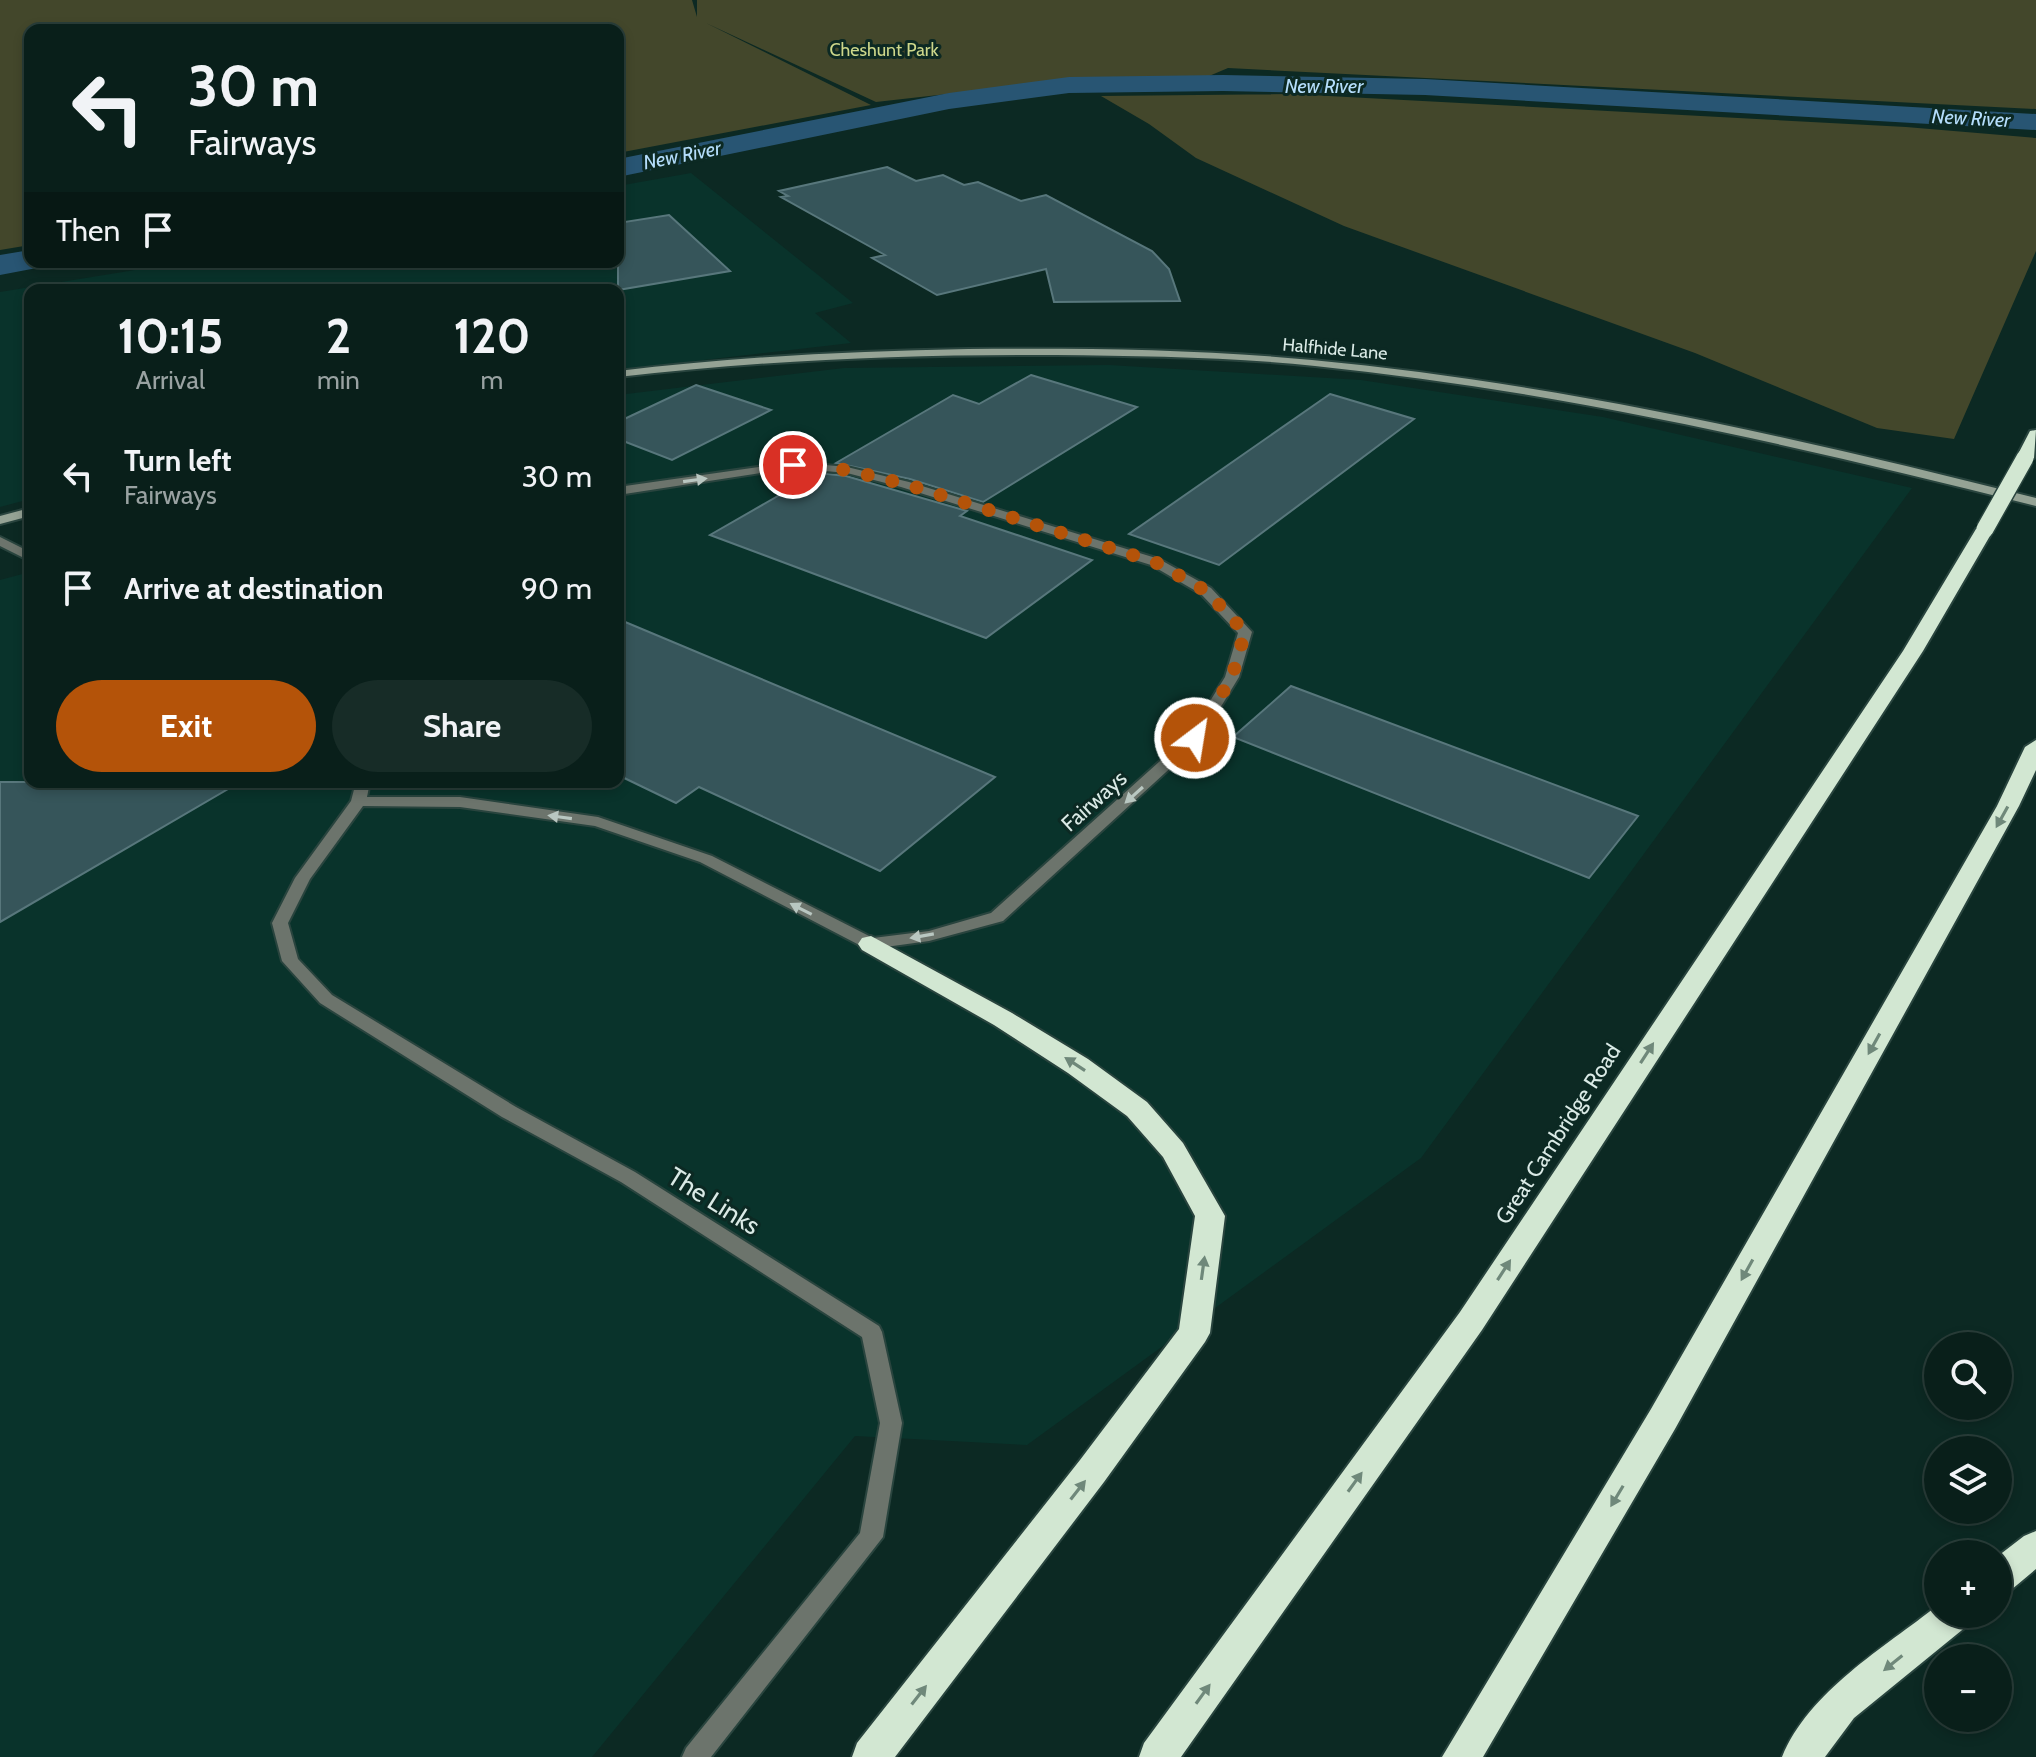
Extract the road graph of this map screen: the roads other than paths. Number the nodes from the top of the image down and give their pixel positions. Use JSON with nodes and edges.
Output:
{"nodes":[{"id":1,"x":624,"y":373,"type":"edge"},
{"id":2,"x":2036,"y":435,"type":"edge"},
{"id":3,"x":624,"y":490,"type":"edge"},
{"id":4,"x":2036,"y":502,"type":"edge"},
{"id":5,"x":24,"y":514,"type":"edge"},
{"id":6,"x":0,"y":520,"type":"edge"},
{"id":7,"x":0,"y":541,"type":"edge"},
{"id":8,"x":24,"y":554,"type":"edge"},
{"id":9,"x":2036,"y":747,"type":"edge"},
{"id":10,"x":361,"y":792,"type":"edge"},
{"id":11,"x":871,"y":944,"type":"junction"},
{"id":12,"x":2036,"y":1547,"type":"edge"},
{"id":13,"x":2012,"y":1567,"type":"edge"},
{"id":14,"x":1937,"y":1628,"type":"edge"},
{"id":15,"x":695,"y":1757,"type":"edge"},
{"id":16,"x":871,"y":1757,"type":"edge"},
{"id":17,"x":1158,"y":1757,"type":"edge"},
{"id":18,"x":1461,"y":1757,"type":"edge"},
{"id":19,"x":1801,"y":1757,"type":"edge"}],
"edges":[{"from":1,"to":4,"type":"main road","name":"Halfhide Lane"},
{"from":17,"to":2,"type":"highway","name":"Great Cambridge Road","one_way":true,"bridge":true},
{"from":3,"to":11,"type":"street","name":"Fairways","one_way":true},
{"from":5,"to":6,"type":"main road"},
{"from":7,"to":8,"type":"street"},
{"from":9,"to":18,"type":"highway","one_way":true},
{"from":11,"to":10,"type":"street","one_way":true},
{"from":10,"to":15,"type":"street","name":"The Links"},
{"from":16,"to":11,"type":"highway","one_way":true},
{"from":12,"to":13,"type":"highway"},
{"from":14,"to":19,"type":"highway","one_way":true}]}
